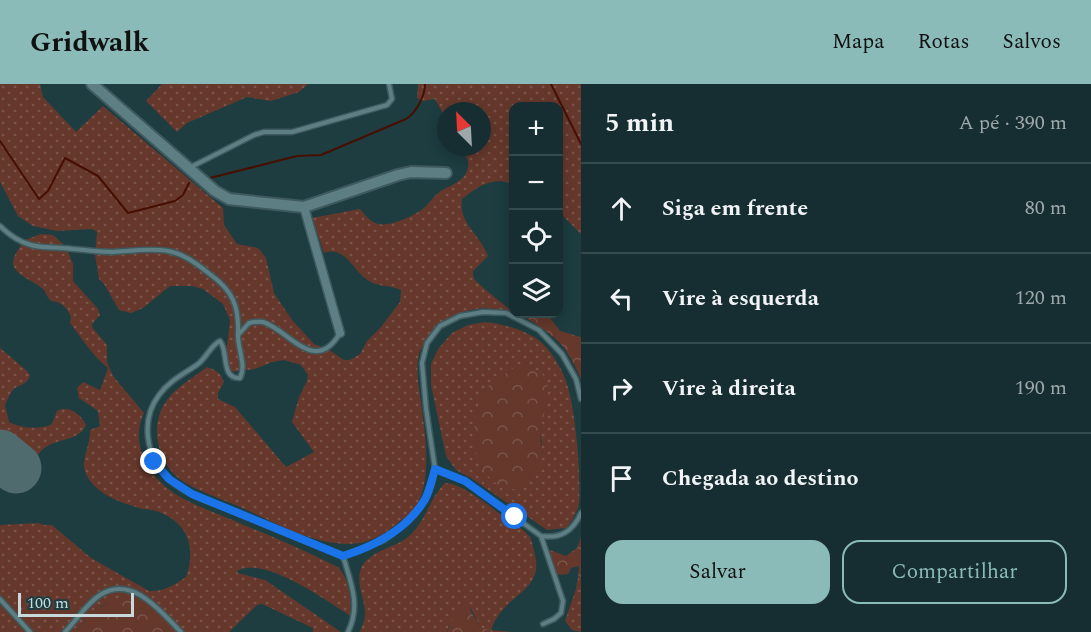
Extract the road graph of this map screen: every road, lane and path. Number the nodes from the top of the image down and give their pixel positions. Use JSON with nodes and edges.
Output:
{"nodes":[{"id":1,"x":92,"y":84,"type":"edge"},
{"id":2,"x":389,"y":84,"type":"edge"},
{"id":3,"x":189,"y":169,"type":"junction"},
{"id":4,"x":446,"y":173,"type":"dead end"},
{"id":5,"x":304,"y":207,"type":"junction"},
{"id":6,"x":0,"y":226,"type":"edge"},
{"id":7,"x":340,"y":333,"type":"joint"},
{"id":8,"x":237,"y":336,"type":"junction"},
{"id":9,"x":581,"y":399,"type":"edge"},
{"id":10,"x":435,"y":469,"type":"junction"},
{"id":11,"x":581,"y":513,"type":"edge"},
{"id":12,"x":541,"y":536,"type":"junction"},
{"id":13,"x":343,"y":556,"type":"junction"},
{"id":14,"x":0,"y":599,"type":"edge"},
{"id":15,"x":543,"y":624,"type":"dead end"},
{"id":16,"x":30,"y":632,"type":"edge"},
{"id":17,"x":64,"y":632,"type":"edge"},
{"id":18,"x":181,"y":632,"type":"edge"},
{"id":19,"x":348,"y":632,"type":"edge"}],
"edges":[{"from":1,"to":3,"type":"street"},
{"from":2,"to":3,"type":"lane"},
{"from":3,"to":5,"type":"street"},
{"from":4,"to":5,"type":"street"},
{"from":5,"to":7,"type":"street"},
{"from":6,"to":8,"type":"lane"},
{"from":7,"to":8,"type":"lane"},
{"from":8,"to":13,"type":"lane"},
{"from":9,"to":10,"type":"lane"},
{"from":10,"to":12,"type":"lane"},
{"from":10,"to":13,"type":"lane"},
{"from":11,"to":12,"type":"lane"},
{"from":12,"to":15,"type":"lane"},
{"from":13,"to":19,"type":"lane"},
{"from":14,"to":16,"type":"lane"},
{"from":17,"to":18,"type":"lane"}]}
